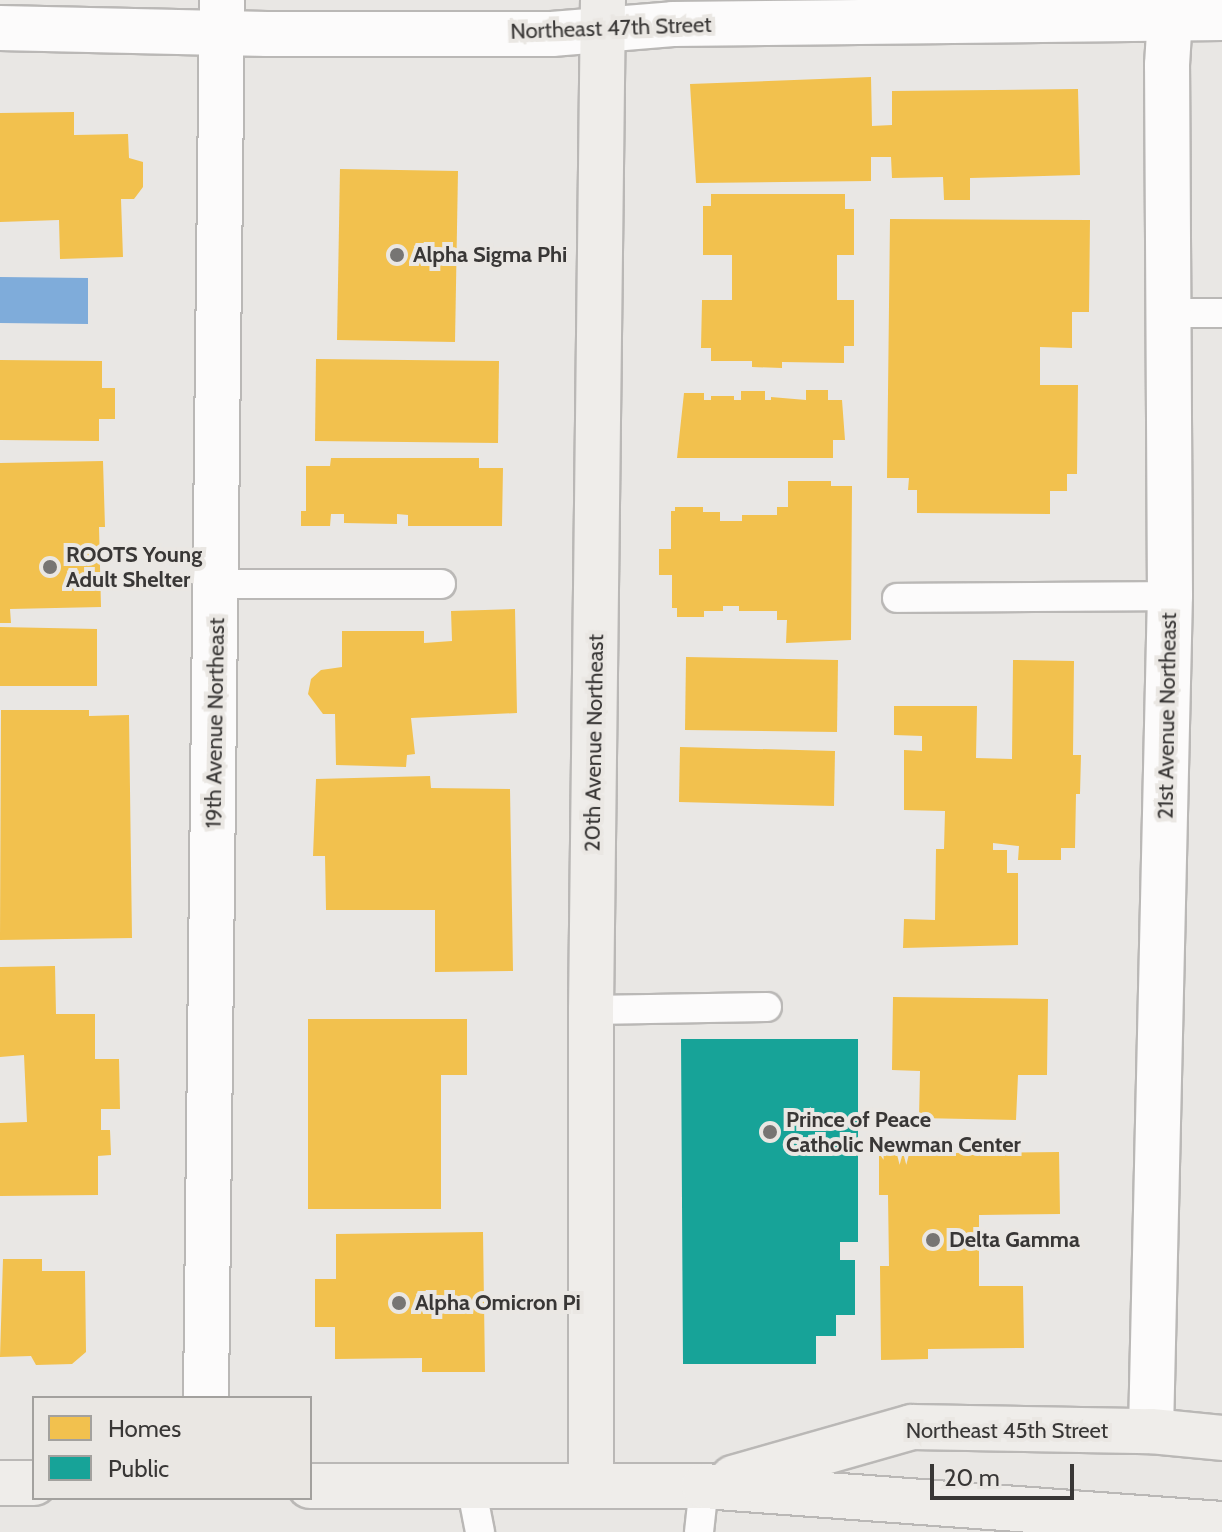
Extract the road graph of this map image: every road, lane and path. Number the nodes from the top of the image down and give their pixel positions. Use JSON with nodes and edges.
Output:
{"nodes":[{"id":1,"x":1171,"y":9,"type":"edge"},
{"id":2,"x":602,"y":16,"type":"edge"},
{"id":3,"x":222,"y":17,"type":"edge"},
{"id":4,"x":1222,"y":18,"type":"edge"},
{"id":5,"x":0,"y":28,"type":"edge"},
{"id":6,"x":1170,"y":313,"type":"junction"},
{"id":7,"x":1222,"y":313,"type":"edge"},
{"id":8,"x":216,"y":584,"type":"junction"},
{"id":9,"x":441,"y":584,"type":"dead end"},
{"id":10,"x":1170,"y":596,"type":"junction"},
{"id":11,"x":897,"y":598,"type":"dead end"},
{"id":12,"x":767,"y":1007,"type":"dead end"},
{"id":13,"x":591,"y":1010,"type":"junction"},
{"id":14,"x":206,"y":1396,"type":"edge"},
{"id":15,"x":1151,"y":1431,"type":"junction"},
{"id":16,"x":1222,"y":1438,"type":"edge"},
{"id":17,"x":0,"y":1483,"type":"edge"},
{"id":18,"x":32,"y":1483,"type":"edge"},
{"id":19,"x":312,"y":1486,"type":"edge"},
{"id":20,"x":471,"y":1486,"type":"junction"},
{"id":21,"x":591,"y":1486,"type":"junction"},
{"id":22,"x":704,"y":1486,"type":"junction"},
{"id":23,"x":1222,"y":1524,"type":"edge"},
{"id":24,"x":480,"y":1532,"type":"edge"},
{"id":25,"x":699,"y":1532,"type":"edge"}],
"edges":[{"from":1,"to":2,"type":"street","name":"Northeast 47th Street"},
{"from":1,"to":4,"type":"street","name":"Northeast 47th Street"},
{"from":1,"to":6,"type":"street","name":"21st Avenue Northeast"},
{"from":2,"to":3,"type":"street","name":"Northeast 47th Street"},
{"from":2,"to":13,"type":"street","name":"20th Avenue Northeast"},
{"from":3,"to":5,"type":"street","name":"Northeast 47th Street"},
{"from":3,"to":8,"type":"street","name":"19th Avenue Northeast"},
{"from":6,"to":7,"type":"lane"},
{"from":6,"to":10,"type":"street","name":"21st Avenue Northeast"},
{"from":8,"to":9,"type":"lane"},
{"from":8,"to":14,"type":"street","name":"19th Avenue Northeast"},
{"from":10,"to":11,"type":"lane"},
{"from":10,"to":15,"type":"street","name":"21st Avenue Northeast"},
{"from":12,"to":13,"type":"lane"},
{"from":13,"to":21,"type":"street","name":"20th Avenue Northeast"},
{"from":15,"to":16,"type":"street","name":"Northeast 45th Street"},
{"from":15,"to":22,"type":"street","name":"Northeast 45th Street"},
{"from":17,"to":18,"type":"street"},
{"from":19,"to":20,"type":"street","name":"Northeast 45th Street"},
{"from":20,"to":21,"type":"street","name":"Northeast 45th Street"},
{"from":20,"to":24,"type":"lane"},
{"from":21,"to":22,"type":"street","name":"Northeast 45th Street"},
{"from":22,"to":23,"type":"street","name":"Northeast 45th Street"},
{"from":22,"to":25,"type":"lane"}]}
